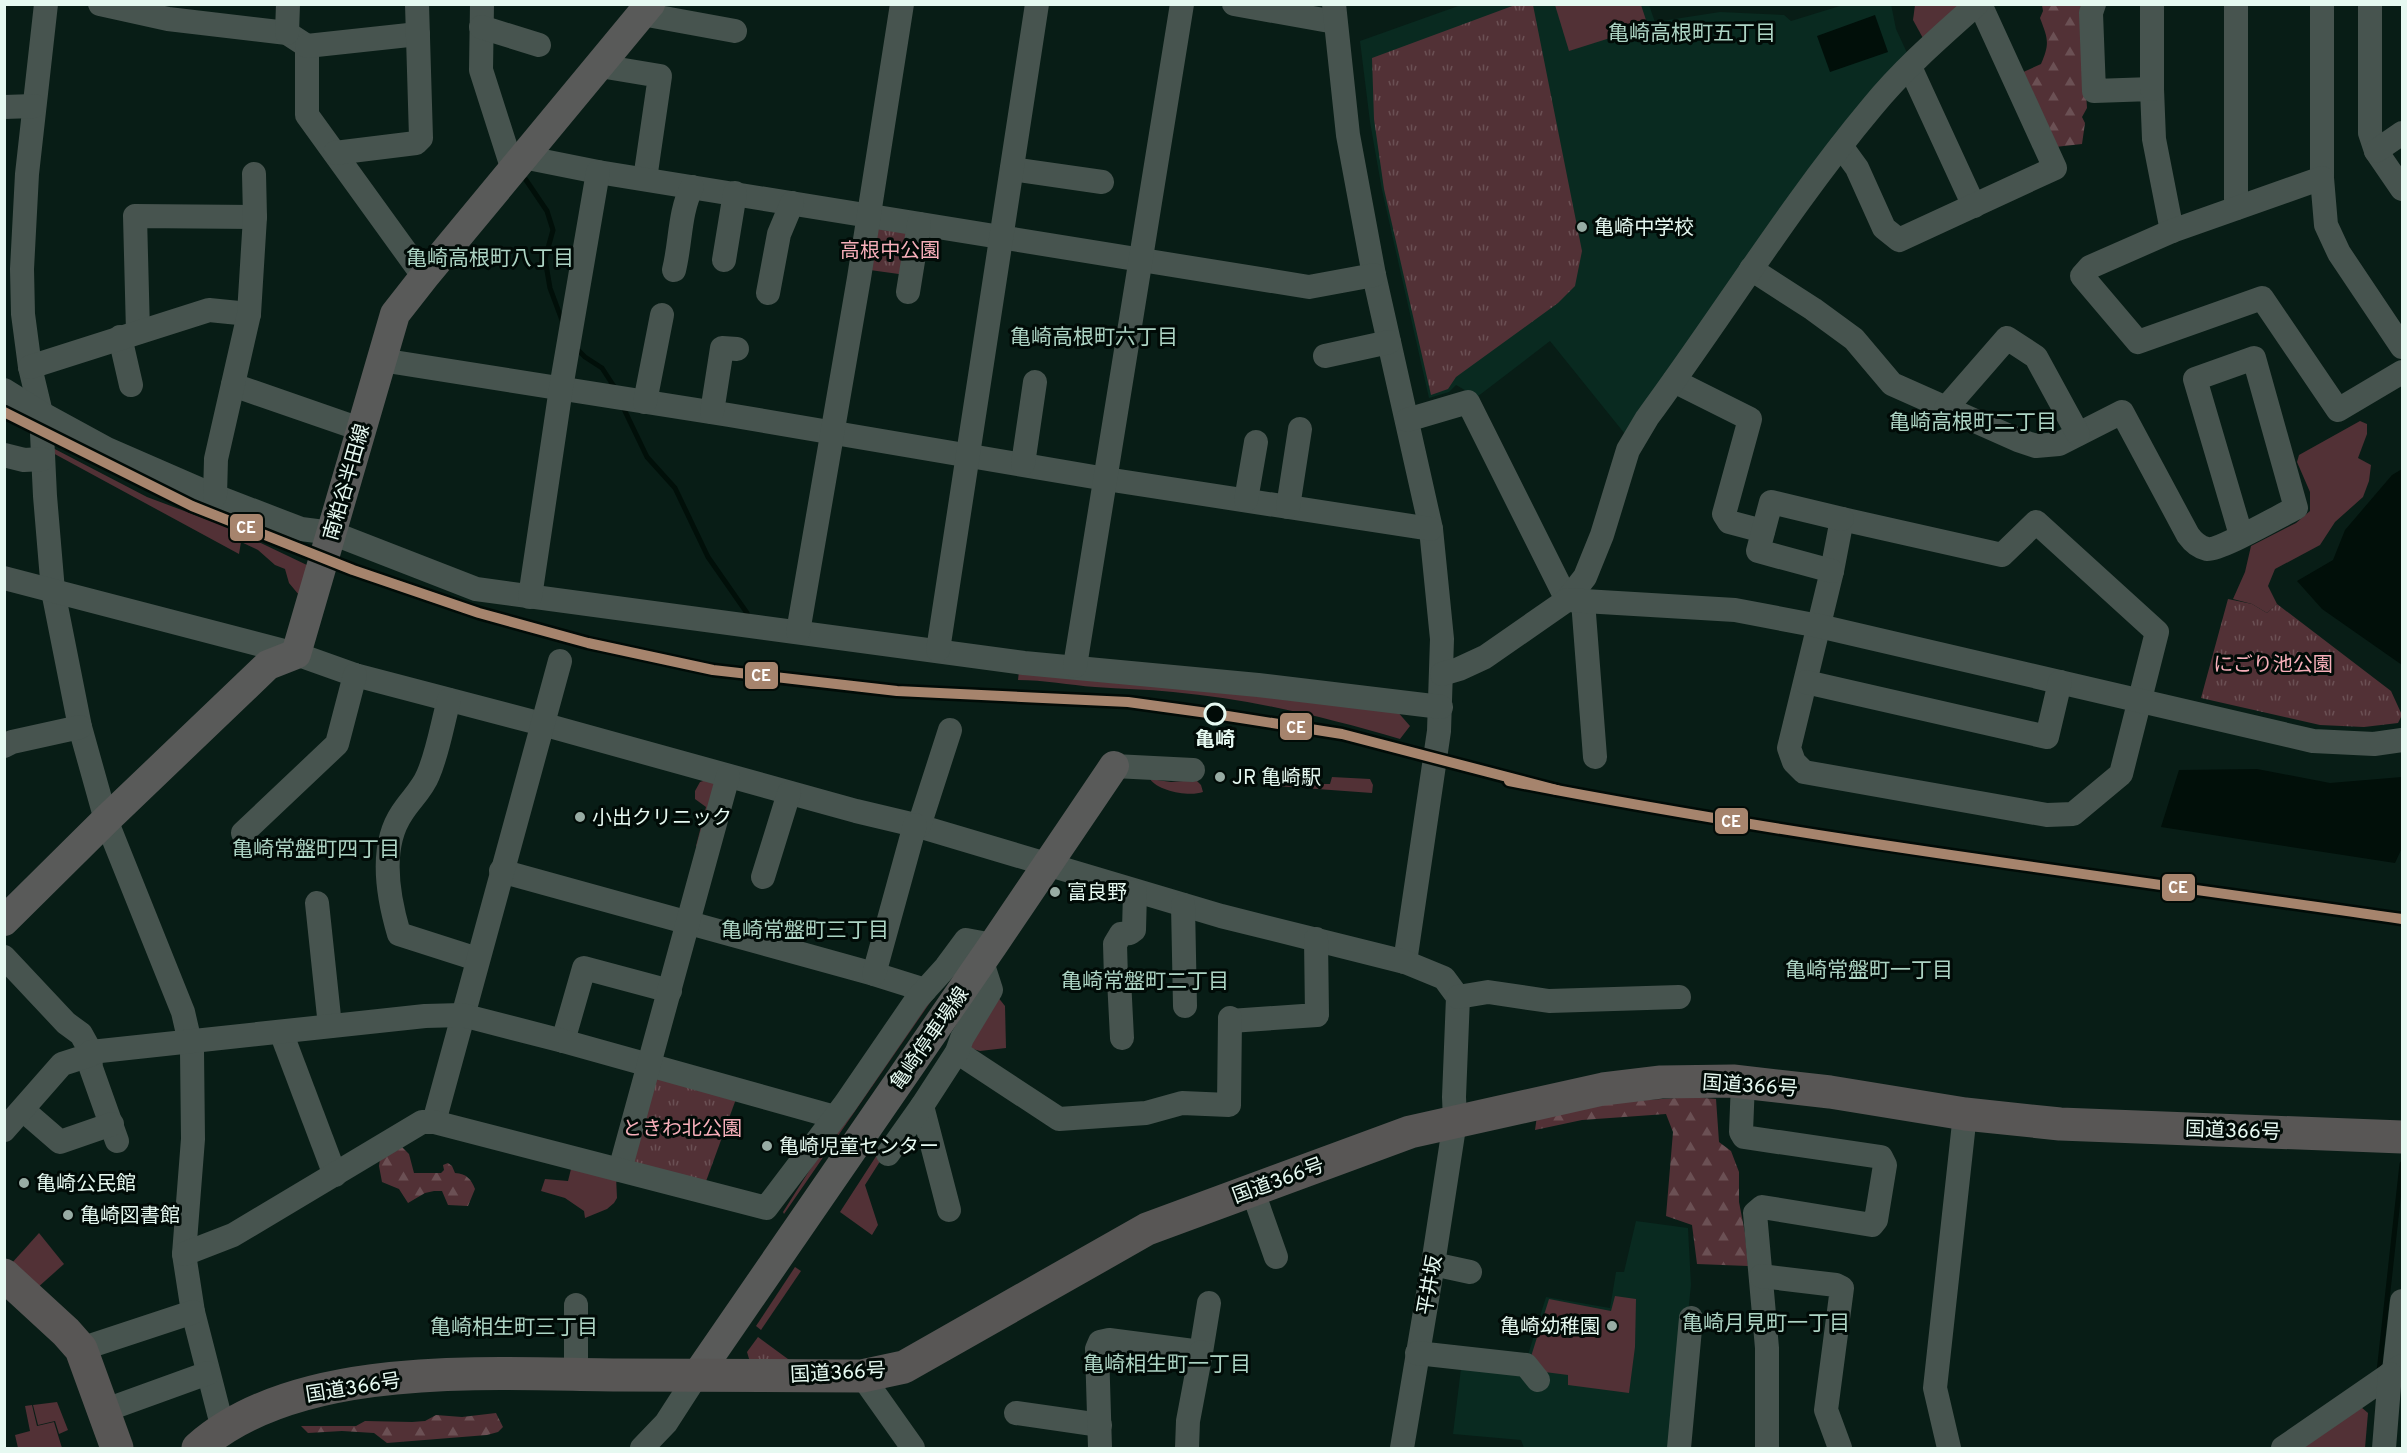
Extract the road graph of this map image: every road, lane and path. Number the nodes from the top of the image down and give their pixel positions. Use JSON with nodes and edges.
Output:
{"nodes":[{"id":1,"x":46,"y":4,"type":"edge"},
{"id":2,"x":100,"y":4,"type":"edge"},
{"id":3,"x":288,"y":4,"type":"edge"},
{"id":4,"x":417,"y":4,"type":"edge"},
{"id":5,"x":902,"y":4,"type":"edge"},
{"id":6,"x":1037,"y":4,"type":"edge"},
{"id":7,"x":1182,"y":4,"type":"edge"},
{"id":8,"x":1978,"y":4,"type":"edge"},
{"id":9,"x":2094,"y":4,"type":"edge"},
{"id":10,"x":2152,"y":4,"type":"edge"},
{"id":11,"x":2236,"y":4,"type":"edge"},
{"id":12,"x":2322,"y":4,"type":"edge"},
{"id":13,"x":2370,"y":4,"type":"edge"},
{"id":14,"x":1235,"y":5,"type":"edge"},
{"id":15,"x":646,"y":9,"type":"edge"},
{"id":16,"x":1335,"y":13,"type":"edge"},
{"id":17,"x":481,"y":16,"type":"edge"},
{"id":18,"x":735,"y":31,"type":"dead end"},
{"id":19,"x":418,"y":34,"type":"junction"},
{"id":20,"x":297,"y":40,"type":"junction"},
{"id":21,"x":539,"y":45,"type":"dead end"},
{"id":22,"x":600,"y":66,"type":"junction"},
{"id":23,"x":1910,"y":67,"type":"junction"},
{"id":24,"x":2151,"y":89,"type":"junction"},
{"id":25,"x":34,"y":106,"type":"junction"},
{"id":26,"x":4,"y":107,"type":"edge"},
{"id":27,"x":2403,"y":133,"type":"edge"},
{"id":28,"x":1841,"y":146,"type":"junction"},
{"id":29,"x":2376,"y":151,"type":"junction"},
{"id":30,"x":335,"y":153,"type":"junction"},
{"id":31,"x":518,"y":164,"type":"junction"},
{"id":32,"x":1012,"y":169,"type":"junction"},
{"id":33,"x":598,"y":172,"type":"junction"},
{"id":34,"x":254,"y":174,"type":"dead end"},
{"id":35,"x":2322,"y":178,"type":"junction"},
{"id":36,"x":645,"y":179,"type":"junction"},
{"id":37,"x":1102,"y":182,"type":"dead end"},
{"id":38,"x":692,"y":187,"type":"junction"},
{"id":39,"x":2403,"y":189,"type":"edge"},
{"id":40,"x":735,"y":193,"type":"junction"},
{"id":41,"x":792,"y":203,"type":"junction"},
{"id":42,"x":1974,"y":207,"type":"junction"},
{"id":43,"x":2236,"y":208,"type":"junction"},
{"id":44,"x":868,"y":214,"type":"junction"},
{"id":45,"x":255,"y":217,"type":"junction"},
{"id":46,"x":919,"y":224,"type":"junction"},
{"id":47,"x":2172,"y":231,"type":"junction"},
{"id":48,"x":1002,"y":237,"type":"junction"},
{"id":49,"x":1141,"y":259,"type":"junction"},
{"id":50,"x":724,"y":260,"type":"dead end"},
{"id":51,"x":1751,"y":269,"type":"junction"},
{"id":52,"x":674,"y":270,"type":"dead end"},
{"id":53,"x":1374,"y":275,"type":"junction"},
{"id":54,"x":424,"y":276,"type":"junction"},
{"id":55,"x":908,"y":292,"type":"dead end"},
{"id":56,"x":768,"y":293,"type":"dead end"},
{"id":57,"x":249,"y":314,"type":"junction"},
{"id":58,"x":662,"y":315,"type":"dead end"},
{"id":59,"x":129,"y":335,"type":"junction"},
{"id":60,"x":1389,"y":342,"type":"junction"},
{"id":61,"x":2403,"y":347,"type":"edge"},
{"id":62,"x":737,"y":349,"type":"dead end"},
{"id":63,"x":1324,"y":356,"type":"dead end"},
{"id":64,"x":381,"y":360,"type":"junction"},
{"id":65,"x":30,"y":367,"type":"junction"},
{"id":66,"x":2403,"y":372,"type":"edge"},
{"id":67,"x":1674,"y":381,"type":"junction"},
{"id":68,"x":1035,"y":382,"type":"dead end"},
{"id":69,"x":131,"y":385,"type":"dead end"},
{"id":70,"x":233,"y":385,"type":"junction"},
{"id":71,"x":561,"y":388,"type":"junction"},
{"id":72,"x":4,"y":390,"type":"edge"},
{"id":73,"x":645,"y":402,"type":"junction"},
{"id":74,"x":1946,"y":408,"type":"junction"},
{"id":75,"x":712,"y":412,"type":"junction"},
{"id":76,"x":41,"y":413,"type":"junction"},
{"id":77,"x":1407,"y":420,"type":"junction"},
{"id":78,"x":360,"y":429,"type":"junction"},
{"id":79,"x":1300,"y":429,"type":"dead end"},
{"id":80,"x":833,"y":433,"type":"junction"},
{"id":81,"x":2078,"y":434,"type":"junction"},
{"id":82,"x":1256,"y":442,"type":"dead end"},
{"id":83,"x":968,"y":454,"type":"junction"},
{"id":84,"x":4,"y":455,"type":"edge"},
{"id":85,"x":42,"y":459,"type":"junction"},
{"id":86,"x":1023,"y":464,"type":"junction"},
{"id":87,"x":1106,"y":479,"type":"junction"},
{"id":88,"x":215,"y":496,"type":"junction"},
{"id":89,"x":1246,"y":500,"type":"junction"},
{"id":90,"x":1288,"y":507,"type":"junction"},
{"id":91,"x":1842,"y":519,"type":"junction"},
{"id":92,"x":1431,"y":529,"type":"junction"},
{"id":93,"x":1763,"y":531,"type":"junction"},
{"id":94,"x":332,"y":533,"type":"junction"},
{"id":95,"x":2241,"y":535,"type":"junction"},
{"id":96,"x":1832,"y":571,"type":"junction"},
{"id":97,"x":4,"y":578,"type":"edge"},
{"id":98,"x":53,"y":591,"type":"junction"},
{"id":99,"x":530,"y":597,"type":"junction"},
{"id":100,"x":1575,"y":600,"type":"junction"},
{"id":101,"x":1819,"y":626,"type":"junction"},
{"id":102,"x":798,"y":632,"type":"junction"},
{"id":103,"x":938,"y":650,"type":"junction"},
{"id":104,"x":296,"y":654,"type":"junction"},
{"id":105,"x":560,"y":661,"type":"dead end"},
{"id":106,"x":1076,"y":666,"type":"junction"},
{"id":107,"x":1442,"y":674,"type":"junction"},
{"id":108,"x":355,"y":675,"type":"junction"},
{"id":109,"x":1806,"y":682,"type":"junction"},
{"id":110,"x":2060,"y":682,"type":"junction"},
{"id":111,"x":449,"y":700,"type":"junction"},
{"id":112,"x":2140,"y":702,"type":"junction"},
{"id":113,"x":1441,"y":707,"type":"junction"},
{"id":114,"x":543,"y":724,"type":"junction"},
{"id":115,"x":80,"y":727,"type":"junction"},
{"id":116,"x":950,"y":730,"type":"dead end"},
{"id":117,"x":2403,"y":740,"type":"edge"},
{"id":118,"x":4,"y":746,"type":"edge"},
{"id":119,"x":1595,"y":757,"type":"dead end"},
{"id":120,"x":1114,"y":766,"type":"joint"},
{"id":121,"x":1193,"y":770,"type":"dead end"},
{"id":122,"x":728,"y":776,"type":"junction"},
{"id":123,"x":789,"y":793,"type":"junction"},
{"id":124,"x":106,"y":820,"type":"junction"},
{"id":125,"x":917,"y":826,"type":"junction"},
{"id":126,"x":243,"y":833,"type":"dead end"},
{"id":127,"x":1047,"y":864,"type":"junction"},
{"id":128,"x":501,"y":872,"type":"junction"},
{"id":129,"x":764,"y":877,"type":"dead end"},
{"id":130,"x":1135,"y":892,"type":"junction"},
{"id":131,"x":318,"y":903,"type":"dead end"},
{"id":132,"x":1183,"y":905,"type":"junction"},
{"id":133,"x":4,"y":921,"type":"edge"},
{"id":134,"x":689,"y":923,"type":"junction"},
{"id":135,"x":1316,"y":939,"type":"junction"},
{"id":136,"x":988,"y":954,"type":"junction"},
{"id":137,"x":4,"y":957,"type":"edge"},
{"id":138,"x":477,"y":958,"type":"junction"},
{"id":139,"x":1405,"y":962,"type":"junction"},
{"id":140,"x":874,"y":974,"type":"junction"},
{"id":141,"x":926,"y":990,"type":"junction"},
{"id":142,"x":670,"y":991,"type":"junction"},
{"id":143,"x":1458,"y":997,"type":"junction"},
{"id":144,"x":1680,"y":997,"type":"dead end"},
{"id":145,"x":1185,"y":1006,"type":"dead end"},
{"id":146,"x":462,"y":1015,"type":"junction"},
{"id":147,"x":330,"y":1026,"type":"junction"},
{"id":148,"x":281,"y":1032,"type":"junction"},
{"id":149,"x":1122,"y":1038,"type":"dead end"},
{"id":150,"x":191,"y":1040,"type":"junction"},
{"id":151,"x":563,"y":1041,"type":"junction"},
{"id":152,"x":957,"y":1052,"type":"junction"},
{"id":153,"x":90,"y":1054,"type":"junction"},
{"id":154,"x":648,"y":1066,"type":"junction"},
{"id":155,"x":1743,"y":1082,"type":"junction"},
{"id":156,"x":922,"y":1106,"type":"junction"},
{"id":157,"x":1965,"y":1114,"type":"junction"},
{"id":158,"x":835,"y":1117,"type":"junction"},
{"id":159,"x":1455,"y":1120,"type":"junction"},
{"id":160,"x":10,"y":1121,"type":"edge"},
{"id":161,"x":434,"y":1122,"type":"junction"},
{"id":162,"x":2403,"y":1137,"type":"edge"},
{"id":163,"x":888,"y":1154,"type":"dead end"},
{"id":164,"x":620,"y":1170,"type":"junction"},
{"id":165,"x":335,"y":1175,"type":"junction"},
{"id":166,"x":1252,"y":1190,"type":"junction"},
{"id":167,"x":949,"y":1210,"type":"dead end"},
{"id":168,"x":184,"y":1254,"type":"junction"},
{"id":169,"x":1276,"y":1257,"type":"dead end"},
{"id":170,"x":1434,"y":1264,"type":"junction"},
{"id":171,"x":1470,"y":1272,"type":"dead end"},
{"id":172,"x":4,"y":1275,"type":"edge"},
{"id":173,"x":1761,"y":1276,"type":"junction"},
{"id":174,"x":2403,"y":1301,"type":"edge"},
{"id":175,"x":1209,"y":1303,"type":"dead end"},
{"id":176,"x":576,"y":1305,"type":"dead end"},
{"id":177,"x":193,"y":1312,"type":"junction"},
{"id":178,"x":1691,"y":1318,"type":"dead end"},
{"id":179,"x":81,"y":1349,"type":"junction"},
{"id":180,"x":1201,"y":1352,"type":"junction"},
{"id":181,"x":1418,"y":1353,"type":"junction"},
{"id":182,"x":2394,"y":1372,"type":"edge"},
{"id":183,"x":208,"y":1373,"type":"junction"},
{"id":184,"x":576,"y":1375,"type":"junction"},
{"id":185,"x":697,"y":1375,"type":"junction"},
{"id":186,"x":862,"y":1376,"type":"junction"},
{"id":187,"x":1538,"y":1380,"type":"dead end"},
{"id":188,"x":103,"y":1411,"type":"junction"},
{"id":189,"x":1016,"y":1413,"type":"dead end"},
{"id":190,"x":1100,"y":1437,"type":"edge"},
{"id":191,"x":211,"y":1439,"type":"edge"},
{"id":192,"x":117,"y":1449,"type":"edge"},
{"id":193,"x":642,"y":1449,"type":"edge"},
{"id":194,"x":913,"y":1449,"type":"edge"},
{"id":195,"x":1187,"y":1449,"type":"edge"},
{"id":196,"x":1402,"y":1449,"type":"edge"},
{"id":197,"x":1679,"y":1449,"type":"edge"},
{"id":198,"x":1767,"y":1449,"type":"edge"},
{"id":199,"x":1840,"y":1449,"type":"edge"},
{"id":200,"x":1949,"y":1449,"type":"edge"},
{"id":201,"x":2283,"y":1449,"type":"edge"},
{"id":202,"x":2384,"y":1449,"type":"edge"}],
"edges":[{"from":1,"to":25,"type":"street"},
{"from":2,"to":20,"type":"street"},
{"from":3,"to":20,"type":"street"},
{"from":4,"to":19,"type":"street"},
{"from":5,"to":44,"type":"street"},
{"from":6,"to":32,"type":"street"},
{"from":7,"to":49,"type":"street"},
{"from":8,"to":23,"type":"street"},
{"from":8,"to":42,"type":"street"},
{"from":9,"to":24,"type":"street"},
{"from":10,"to":24,"type":"street"},
{"from":11,"to":43,"type":"street"},
{"from":12,"to":35,"type":"street"},
{"from":13,"to":29,"type":"street"},
{"from":14,"to":16,"type":"street"},
{"from":15,"to":18,"type":"street"},
{"from":15,"to":22,"type":"main road","name":"南粕谷半田線"},
{"from":16,"to":53,"type":"street"},
{"from":17,"to":21,"type":"street"},
{"from":17,"to":31,"type":"street"},
{"from":19,"to":20,"type":"street"},
{"from":19,"to":30,"type":"street"},
{"from":20,"to":30,"type":"street"},
{"from":22,"to":31,"type":"main road","name":"南粕谷半田線"},
{"from":22,"to":36,"type":"street"},
{"from":23,"to":28,"type":"street"},
{"from":23,"to":42,"type":"street"},
{"from":24,"to":47,"type":"street"},
{"from":25,"to":26,"type":"street"},
{"from":25,"to":65,"type":"street"},
{"from":27,"to":29,"type":"street"},
{"from":28,"to":42,"type":"street"},
{"from":28,"to":51,"type":"street"},
{"from":29,"to":39,"type":"street"},
{"from":30,"to":54,"type":"street"},
{"from":31,"to":33,"type":"street"},
{"from":31,"to":54,"type":"main road","name":"南粕谷半田線"},
{"from":32,"to":37,"type":"street"},
{"from":32,"to":48,"type":"street"},
{"from":33,"to":36,"type":"street"},
{"from":33,"to":71,"type":"street"},
{"from":34,"to":45,"type":"street"},
{"from":35,"to":43,"type":"street"},
{"from":35,"to":61,"type":"street"},
{"from":36,"to":38,"type":"street"},
{"from":38,"to":40,"type":"street"},
{"from":38,"to":52,"type":"street"},
{"from":40,"to":41,"type":"street"},
{"from":40,"to":50,"type":"street"},
{"from":41,"to":44,"type":"street"},
{"from":41,"to":56,"type":"street"},
{"from":43,"to":47,"type":"street"},
{"from":44,"to":46,"type":"street"},
{"from":44,"to":80,"type":"street"},
{"from":45,"to":57,"type":"street"},
{"from":45,"to":59,"type":"street"},
{"from":46,"to":48,"type":"street"},
{"from":46,"to":55,"type":"street"},
{"from":47,"to":66,"type":"street"},
{"from":48,"to":49,"type":"street"},
{"from":48,"to":83,"type":"street"},
{"from":49,"to":53,"type":"street"},
{"from":49,"to":87,"type":"street"},
{"from":51,"to":67,"type":"street"},
{"from":51,"to":74,"type":"street"},
{"from":53,"to":60,"type":"street"},
{"from":54,"to":64,"type":"main road","name":"南粕谷半田線"},
{"from":57,"to":59,"type":"street"},
{"from":57,"to":70,"type":"street"},
{"from":58,"to":73,"type":"street"},
{"from":59,"to":65,"type":"street"},
{"from":59,"to":69,"type":"street"},
{"from":60,"to":63,"type":"street"},
{"from":60,"to":77,"type":"street"},
{"from":62,"to":75,"type":"street"},
{"from":64,"to":71,"type":"street"},
{"from":64,"to":78,"type":"main road","name":"南粕谷半田線"},
{"from":65,"to":76,"type":"street"},
{"from":67,"to":93,"type":"street"},
{"from":67,"to":100,"type":"street"},
{"from":68,"to":86,"type":"street"},
{"from":70,"to":78,"type":"street"},
{"from":70,"to":88,"type":"street"},
{"from":71,"to":73,"type":"street"},
{"from":71,"to":99,"type":"street"},
{"from":72,"to":76,"type":"street"},
{"from":73,"to":75,"type":"street"},
{"from":74,"to":81,"type":"street"},
{"from":74,"to":81,"type":"street"},
{"from":75,"to":80,"type":"street"},
{"from":76,"to":85,"type":"street"},
{"from":76,"to":88,"type":"street"},
{"from":77,"to":92,"type":"street"},
{"from":77,"to":100,"type":"street"},
{"from":78,"to":94,"type":"main road","name":"南粕谷半田線"},
{"from":79,"to":90,"type":"street"},
{"from":80,"to":83,"type":"street"},
{"from":80,"to":102,"type":"street"},
{"from":81,"to":95,"type":"street"},
{"from":82,"to":89,"type":"street"},
{"from":83,"to":86,"type":"street"},
{"from":83,"to":103,"type":"street"},
{"from":84,"to":85,"type":"street"},
{"from":85,"to":98,"type":"street"},
{"from":86,"to":87,"type":"street"},
{"from":87,"to":89,"type":"street"},
{"from":87,"to":106,"type":"street"},
{"from":88,"to":94,"type":"street"},
{"from":89,"to":90,"type":"street"},
{"from":90,"to":92,"type":"street"},
{"from":91,"to":93,"type":"street"},
{"from":91,"to":96,"type":"street"},
{"from":91,"to":112,"type":"street"},
{"from":92,"to":107,"type":"street"},
{"from":93,"to":96,"type":"street"},
{"from":94,"to":99,"type":"street"},
{"from":94,"to":104,"type":"main road","name":"南粕谷半田線"},
{"from":95,"to":95,"type":"street"},
{"from":96,"to":101,"type":"street"},
{"from":97,"to":98,"type":"street"},
{"from":98,"to":104,"type":"street"},
{"from":98,"to":115,"type":"street"},
{"from":99,"to":102,"type":"street"},
{"from":100,"to":101,"type":"street"},
{"from":100,"to":107,"type":"street"},
{"from":100,"to":119,"type":"street"},
{"from":101,"to":109,"type":"street"},
{"from":101,"to":110,"type":"street"},
{"from":102,"to":103,"type":"street"},
{"from":103,"to":106,"type":"street"},
{"from":104,"to":108,"type":"street"},
{"from":104,"to":124,"type":"main road"},
{"from":105,"to":114,"type":"street"},
{"from":106,"to":113,"type":"street"},
{"from":107,"to":113,"type":"street"},
{"from":108,"to":111,"type":"street"},
{"from":108,"to":126,"type":"street"},
{"from":109,"to":110,"type":"street"},
{"from":109,"to":112,"type":"street"},
{"from":110,"to":112,"type":"street"},
{"from":111,"to":114,"type":"street"},
{"from":111,"to":138,"type":"street"},
{"from":112,"to":117,"type":"street"},
{"from":113,"to":139,"type":"street"},
{"from":114,"to":122,"type":"street"},
{"from":114,"to":128,"type":"street"},
{"from":115,"to":118,"type":"street"},
{"from":115,"to":124,"type":"street"},
{"from":116,"to":125,"type":"street"},
{"from":120,"to":121,"type":"street","name":"亀崎停車場線"},
{"from":120,"to":127,"type":"main road","name":"亀崎停車場線"},
{"from":122,"to":123,"type":"street"},
{"from":122,"to":134,"type":"street"},
{"from":123,"to":125,"type":"street"},
{"from":123,"to":129,"type":"street"},
{"from":124,"to":133,"type":"main road"},
{"from":124,"to":150,"type":"street"},
{"from":125,"to":127,"type":"street"},
{"from":125,"to":140,"type":"street"},
{"from":127,"to":130,"type":"street"},
{"from":127,"to":136,"type":"main road","name":"亀崎停車場線"},
{"from":128,"to":134,"type":"street"},
{"from":128,"to":138,"type":"street"},
{"from":130,"to":132,"type":"street"},
{"from":130,"to":149,"type":"street"},
{"from":131,"to":147,"type":"street"},
{"from":132,"to":135,"type":"street"},
{"from":132,"to":145,"type":"street"},
{"from":134,"to":140,"type":"street"},
{"from":134,"to":142,"type":"street"},
{"from":135,"to":139,"type":"street"},
{"from":135,"to":152,"type":"street"},
{"from":136,"to":141,"type":"street"},
{"from":136,"to":152,"type":"street"},
{"from":136,"to":185,"type":"main road","name":"亀崎停車場線"},
{"from":137,"to":153,"type":"street"},
{"from":138,"to":146,"type":"street"},
{"from":139,"to":143,"type":"street"},
{"from":140,"to":141,"type":"street"},
{"from":141,"to":158,"type":"street"},
{"from":142,"to":151,"type":"street"},
{"from":142,"to":154,"type":"street"},
{"from":143,"to":144,"type":"street"},
{"from":143,"to":159,"type":"street","name":"平井坂"},
{"from":146,"to":147,"type":"street"},
{"from":146,"to":151,"type":"street"},
{"from":146,"to":161,"type":"street"},
{"from":147,"to":148,"type":"street"},
{"from":148,"to":150,"type":"street"},
{"from":148,"to":165,"type":"street"},
{"from":150,"to":153,"type":"street"},
{"from":150,"to":168,"type":"street"},
{"from":151,"to":154,"type":"street"},
{"from":152,"to":156,"type":"street"},
{"from":153,"to":160,"type":"street"},
{"from":153,"to":160,"type":"street"},
{"from":154,"to":158,"type":"street"},
{"from":154,"to":164,"type":"street"},
{"from":155,"to":157,"type":"highway","name":"国道366号"},
{"from":155,"to":159,"type":"highway","name":"国道366号"},
{"from":155,"to":173,"type":"street"},
{"from":156,"to":163,"type":"street"},
{"from":156,"to":167,"type":"street"},
{"from":157,"to":162,"type":"highway","name":"国道366号"},
{"from":157,"to":200,"type":"street"},
{"from":158,"to":164,"type":"street"},
{"from":159,"to":166,"type":"highway","name":"国道366号"},
{"from":159,"to":170,"type":"street","name":"平井坂"},
{"from":161,"to":164,"type":"street"},
{"from":161,"to":165,"type":"street"},
{"from":165,"to":168,"type":"street"},
{"from":166,"to":169,"type":"street"},
{"from":166,"to":186,"type":"highway","name":"国道366号"},
{"from":168,"to":177,"type":"street"},
{"from":170,"to":171,"type":"street"},
{"from":170,"to":181,"type":"street","name":"平井坂"},
{"from":172,"to":179,"type":"highway"},
{"from":173,"to":198,"type":"street"},
{"from":173,"to":199,"type":"street"},
{"from":174,"to":182,"type":"street"},
{"from":175,"to":180,"type":"street"},
{"from":176,"to":184,"type":"street"},
{"from":177,"to":179,"type":"street"},
{"from":177,"to":183,"type":"street"},
{"from":178,"to":197,"type":"street"},
{"from":179,"to":188,"type":"highway"},
{"from":180,"to":190,"type":"street"},
{"from":180,"to":195,"type":"street"},
{"from":181,"to":187,"type":"street"},
{"from":181,"to":196,"type":"street","name":"平井坂"},
{"from":182,"to":201,"type":"street"},
{"from":182,"to":202,"type":"street"},
{"from":183,"to":188,"type":"street"},
{"from":183,"to":191,"type":"street"},
{"from":184,"to":185,"type":"highway","name":"国道366号"},
{"from":184,"to":191,"type":"highway","name":"国道366号"},
{"from":185,"to":186,"type":"highway","name":"国道366号"},
{"from":185,"to":193,"type":"street"},
{"from":186,"to":194,"type":"street"},
{"from":188,"to":192,"type":"highway"},
{"from":189,"to":190,"type":"street"}]}
